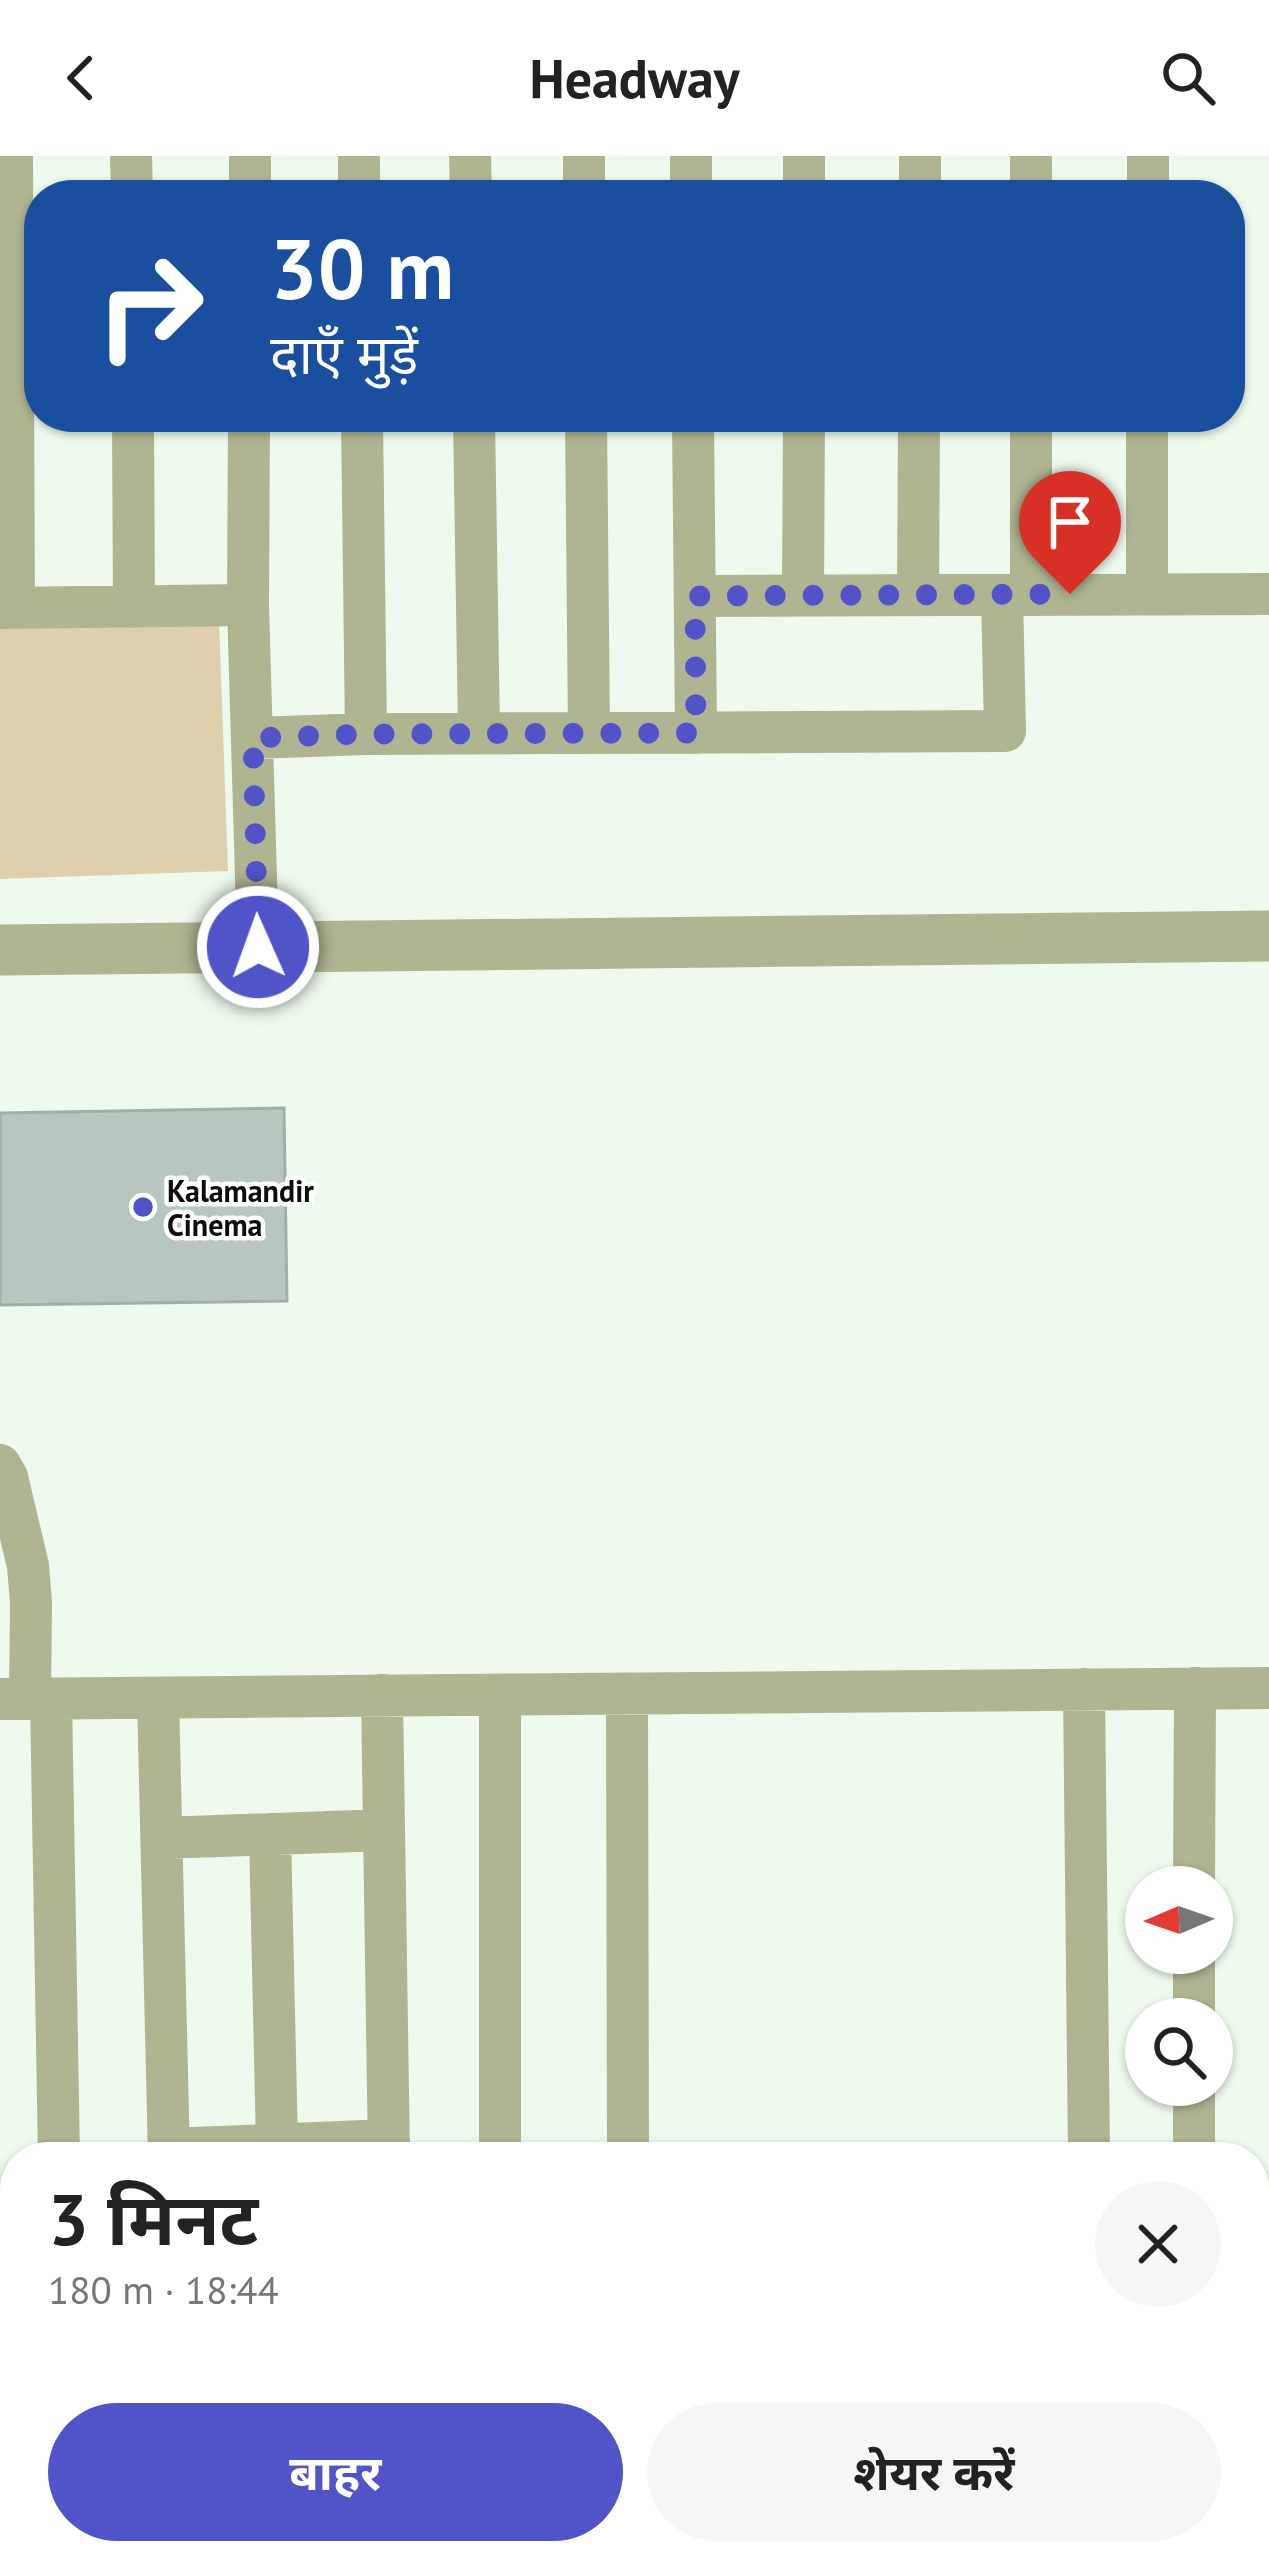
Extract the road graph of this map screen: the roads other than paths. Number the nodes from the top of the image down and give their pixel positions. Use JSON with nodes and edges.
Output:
{"nodes":[{"id":1,"x":12,"y":156,"type":"edge"},
{"id":2,"x":133,"y":432,"type":"edge"},
{"id":3,"x":249,"y":432,"type":"edge"},
{"id":4,"x":362,"y":432,"type":"edge"},
{"id":5,"x":474,"y":432,"type":"edge"},
{"id":6,"x":586,"y":432,"type":"edge"},
{"id":7,"x":693,"y":432,"type":"edge"},
{"id":8,"x":804,"y":432,"type":"edge"},
{"id":9,"x":919,"y":432,"type":"edge"},
{"id":10,"x":1030,"y":432,"type":"edge"},
{"id":11,"x":1148,"y":432,"type":"edge"},
{"id":12,"x":1147,"y":594,"type":"junction"},
{"id":13,"x":1269,"y":594,"type":"edge"},
{"id":14,"x":803,"y":595,"type":"junction"},
{"id":15,"x":918,"y":595,"type":"junction"},
{"id":16,"x":1016,"y":595,"type":"junction"},
{"id":17,"x":695,"y":596,"type":"junction"},
{"id":18,"x":248,"y":604,"type":"junction"},
{"id":19,"x":134,"y":607,"type":"junction"},
{"id":20,"x":7,"y":608,"type":"edge"},
{"id":21,"x":479,"y":733,"type":"junction"},
{"id":22,"x":696,"y":733,"type":"junction"},
{"id":23,"x":366,"y":734,"type":"junction"},
{"id":24,"x":589,"y":734,"type":"junction"},
{"id":25,"x":253,"y":738,"type":"junction"},
{"id":26,"x":1269,"y":936,"type":"edge"},
{"id":27,"x":258,"y":947,"type":"junction"},
{"id":28,"x":0,"y":950,"type":"edge"},
{"id":29,"x":0,"y":1465,"type":"edge"},
{"id":30,"x":1195,"y":1688,"type":"junction"},
{"id":31,"x":1269,"y":1688,"type":"edge"},
{"id":32,"x":1084,"y":1689,"type":"junction"},
{"id":33,"x":627,"y":1694,"type":"junction"},
{"id":34,"x":382,"y":1695,"type":"junction"},
{"id":35,"x":500,"y":1695,"type":"junction"},
{"id":36,"x":158,"y":1698,"type":"junction"},
{"id":37,"x":27,"y":1699,"type":"edge"},
{"id":38,"x":384,"y":1830,"type":"junction"},
{"id":39,"x":271,"y":1834,"type":"junction"},
{"id":40,"x":162,"y":1838,"type":"junction"},
{"id":41,"x":1195,"y":1866,"type":"edge"},
{"id":42,"x":1194,"y":2106,"type":"edge"},
{"id":43,"x":58,"y":2142,"type":"edge"},
{"id":44,"x":169,"y":2142,"type":"edge"},
{"id":45,"x":277,"y":2142,"type":"edge"},
{"id":46,"x":389,"y":2142,"type":"edge"},
{"id":47,"x":500,"y":2142,"type":"edge"},
{"id":48,"x":628,"y":2142,"type":"edge"},
{"id":49,"x":1089,"y":2142,"type":"edge"},
{"id":50,"x":1194,"y":2142,"type":"edge"}],
"edges":[{"from":1,"to":20,"type":"street"},
{"from":2,"to":19,"type":"street"},
{"from":3,"to":18,"type":"street"},
{"from":4,"to":23,"type":"street"},
{"from":5,"to":21,"type":"street"},
{"from":6,"to":24,"type":"street"},
{"from":7,"to":17,"type":"street"},
{"from":8,"to":14,"type":"street"},
{"from":9,"to":15,"type":"street"},
{"from":10,"to":16,"type":"street"},
{"from":11,"to":12,"type":"street"},
{"from":12,"to":13,"type":"street"},
{"from":12,"to":16,"type":"street"},
{"from":14,"to":15,"type":"street"},
{"from":14,"to":17,"type":"street"},
{"from":15,"to":16,"type":"street"},
{"from":16,"to":22,"type":"street"},
{"from":17,"to":22,"type":"street"},
{"from":18,"to":19,"type":"street"},
{"from":18,"to":25,"type":"street"},
{"from":19,"to":20,"type":"street"},
{"from":21,"to":23,"type":"street"},
{"from":21,"to":24,"type":"street"},
{"from":22,"to":24,"type":"street"},
{"from":23,"to":25,"type":"street"},
{"from":25,"to":27,"type":"street"},
{"from":26,"to":27,"type":"street"},
{"from":27,"to":28,"type":"street"},
{"from":29,"to":37,"type":"street"},
{"from":30,"to":31,"type":"street"},
{"from":30,"to":32,"type":"street"},
{"from":30,"to":41,"type":"street"},
{"from":32,"to":33,"type":"street"},
{"from":32,"to":49,"type":"street"},
{"from":33,"to":35,"type":"street"},
{"from":33,"to":48,"type":"street"},
{"from":34,"to":35,"type":"street"},
{"from":34,"to":36,"type":"street"},
{"from":34,"to":38,"type":"street"},
{"from":35,"to":47,"type":"street"},
{"from":36,"to":37,"type":"street"},
{"from":36,"to":40,"type":"street"},
{"from":37,"to":43,"type":"street"},
{"from":38,"to":39,"type":"street"},
{"from":38,"to":46,"type":"street"},
{"from":39,"to":40,"type":"street"},
{"from":39,"to":45,"type":"street"},
{"from":40,"to":44,"type":"street"},
{"from":42,"to":50,"type":"street"}]}
